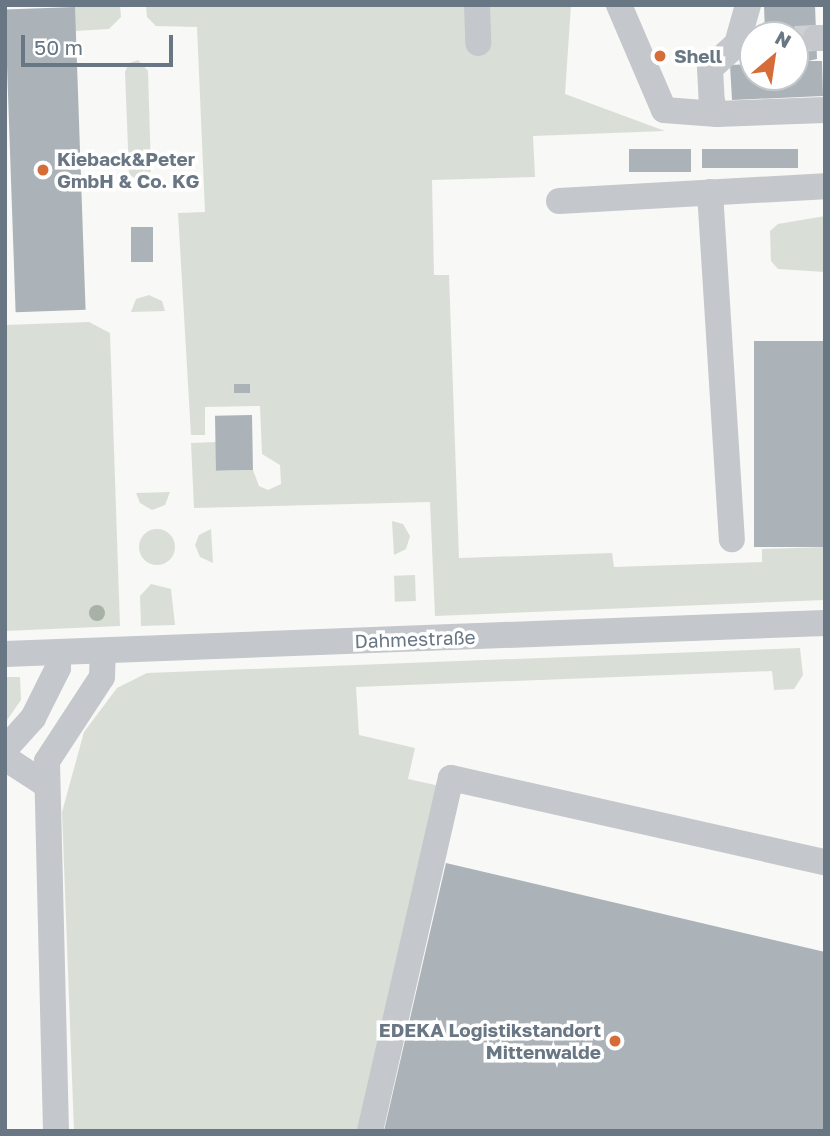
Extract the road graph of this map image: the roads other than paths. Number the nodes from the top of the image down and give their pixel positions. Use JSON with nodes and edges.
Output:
{"nodes":[{"id":1,"x":477,"y":5,"type":"edge"},
{"id":2,"x":619,"y":5,"type":"edge"},
{"id":3,"x":478,"y":43,"type":"dead end"},
{"id":4,"x":739,"y":46,"type":"edge"},
{"id":5,"x":825,"y":110,"type":"edge"},
{"id":6,"x":717,"y":114,"type":"junction"},
{"id":7,"x":825,"y":186,"type":"edge"},
{"id":8,"x":710,"y":192,"type":"junction"},
{"id":9,"x":559,"y":201,"type":"dead end"},
{"id":10,"x":732,"y":539,"type":"dead end"},
{"id":11,"x":825,"y":623,"type":"edge"},
{"id":12,"x":103,"y":651,"type":"junction"},
{"id":13,"x":58,"y":653,"type":"junction"},
{"id":14,"x":5,"y":654,"type":"edge"},
{"id":15,"x":5,"y":749,"type":"edge"},
{"id":16,"x":5,"y":758,"type":"edge"},
{"id":17,"x":46,"y":784,"type":"junction"},
{"id":18,"x":825,"y":862,"type":"edge"},
{"id":19,"x":56,"y":1131,"type":"edge"},
{"id":20,"x":370,"y":1131,"type":"edge"}],
"edges":[{"from":1,"to":3,"type":"street"},
{"from":2,"to":6,"type":"street"},
{"from":4,"to":6,"type":"street"},
{"from":5,"to":6,"type":"street"},
{"from":7,"to":8,"type":"street"},
{"from":8,"to":9,"type":"street"},
{"from":8,"to":10,"type":"street"},
{"from":11,"to":12,"type":"street","name":"Dahmestraße"},
{"from":12,"to":13,"type":"street","name":"Dahmestraße"},
{"from":12,"to":17,"type":"street"},
{"from":13,"to":14,"type":"street","name":"Dahmestraße"},
{"from":13,"to":15,"type":"street"},
{"from":16,"to":17,"type":"street"},
{"from":17,"to":19,"type":"street"},
{"from":18,"to":20,"type":"street"}]}
